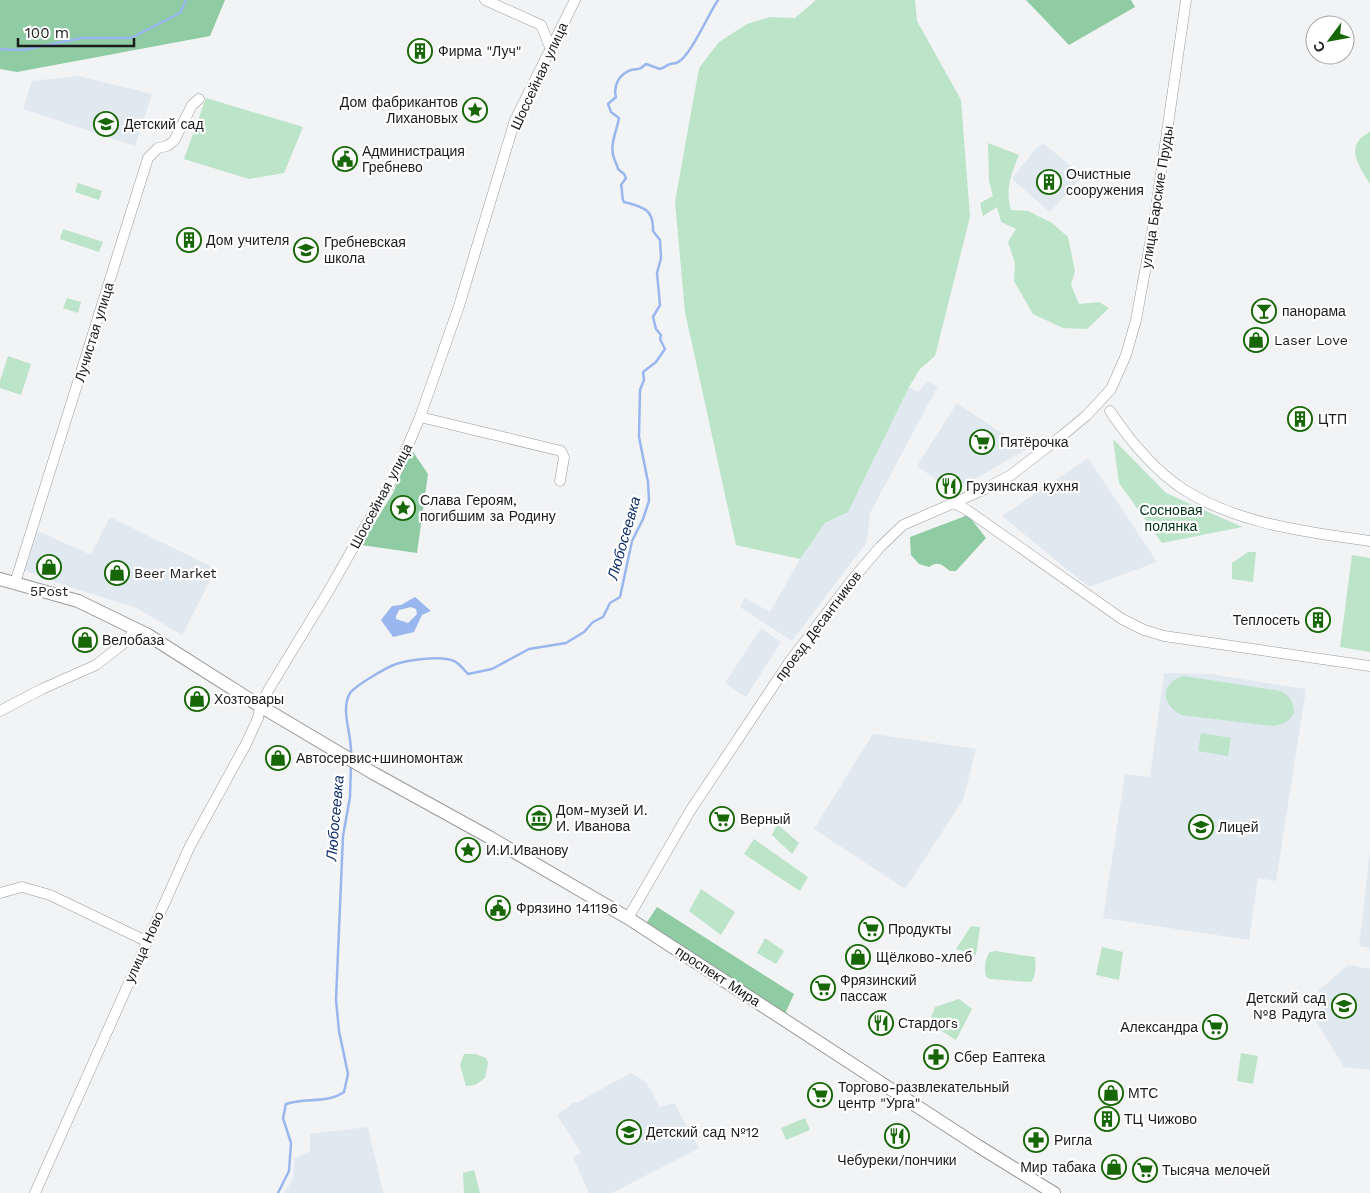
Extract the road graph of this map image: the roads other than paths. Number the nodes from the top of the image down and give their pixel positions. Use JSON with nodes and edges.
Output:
{"nodes":[{"id":1,"x":485,"y":0,"type":"edge"},
{"id":2,"x":575,"y":0,"type":"edge"},
{"id":3,"x":1186,"y":0,"type":"edge"},
{"id":4,"x":550,"y":47,"type":"junction"},
{"id":5,"x":199,"y":99,"type":"dead end"},
{"id":6,"x":1111,"y":389,"type":"junction"},
{"id":7,"x":1110,"y":411,"type":"junction"},
{"id":8,"x":1087,"y":415,"type":"junction"},
{"id":9,"x":420,"y":417,"type":"junction"},
{"id":10,"x":560,"y":481,"type":"dead end"},
{"id":11,"x":954,"y":503,"type":"junction"},
{"id":12,"x":1370,"y":540,"type":"edge"},
{"id":13,"x":0,"y":579,"type":"edge"},
{"id":14,"x":15,"y":583,"type":"junction"},
{"id":15,"x":137,"y":629,"type":"junction"},
{"id":16,"x":1370,"y":666,"type":"edge"},
{"id":17,"x":260,"y":706,"type":"junction"},
{"id":18,"x":0,"y":710,"type":"edge"},
{"id":19,"x":0,"y":893,"type":"edge"},
{"id":20,"x":628,"y":918,"type":"junction"},
{"id":21,"x":146,"y":941,"type":"junction"},
{"id":22,"x":36,"y":1193,"type":"edge"},
{"id":23,"x":1054,"y":1193,"type":"edge"}],
"edges":[{"from":1,"to":4,"type":"street"},
{"from":2,"to":4,"type":"street","name":"Шоссейная улица"},
{"from":3,"to":6,"type":"street","name":"улица Барские Пруды"},
{"from":4,"to":9,"type":"street","name":"Шоссейная улица"},
{"from":5,"to":14,"type":"street","name":"Лучистая улица"},
{"from":6,"to":7,"type":"street"},
{"from":6,"to":8,"type":"street","name":"проезд Десантников"},
{"from":7,"to":8,"type":"street"},
{"from":7,"to":12,"type":"street"},
{"from":8,"to":11,"type":"street","name":"проезд Десантников"},
{"from":9,"to":10,"type":"street"},
{"from":9,"to":17,"type":"street","name":"Шоссейная улица"},
{"from":11,"to":16,"type":"street"},
{"from":11,"to":20,"type":"street","name":"проезд Десантников"},
{"from":13,"to":14,"type":"main road"},
{"from":14,"to":15,"type":"main road"},
{"from":15,"to":17,"type":"main road"},
{"from":15,"to":18,"type":"street"},
{"from":17,"to":20,"type":"main road","name":"проспект Мира"},
{"from":17,"to":21,"type":"street","name":"улица Ново"},
{"from":19,"to":21,"type":"street"},
{"from":20,"to":23,"type":"main road","name":"проспект Мира"},
{"from":21,"to":22,"type":"street","name":"улица Ново"}]}
